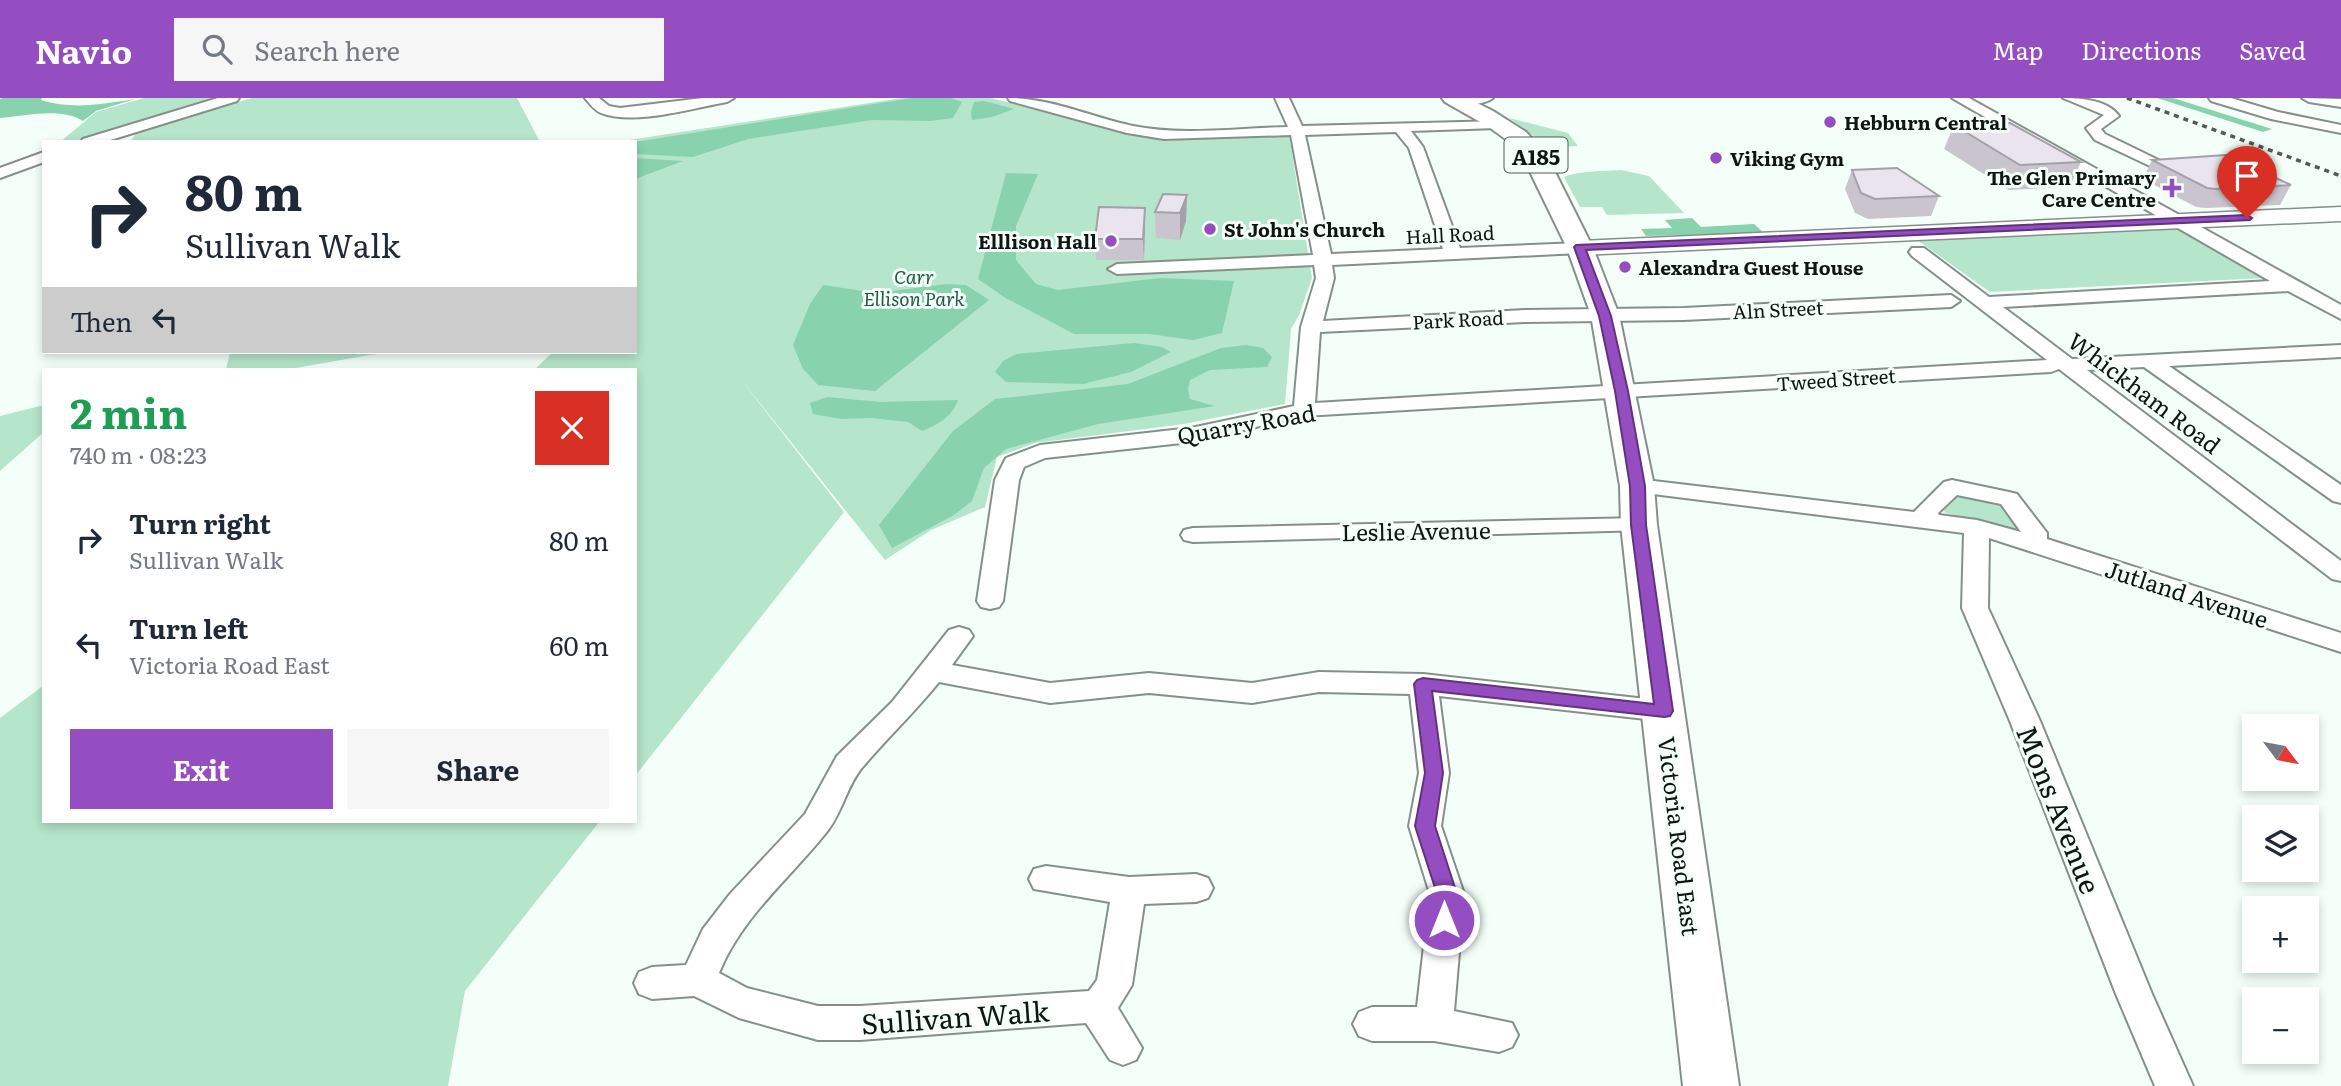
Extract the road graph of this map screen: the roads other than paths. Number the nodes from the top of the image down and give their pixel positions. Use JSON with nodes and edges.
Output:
{"nodes":[{"id":1,"x":232,"y":98,"type":"edge"},
{"id":2,"x":592,"y":98,"type":"edge"},
{"id":3,"x":727,"y":98,"type":"edge"},
{"id":4,"x":1015,"y":98,"type":"edge"},
{"id":5,"x":1282,"y":98,"type":"edge"},
{"id":6,"x":1486,"y":98,"type":"edge"},
{"id":7,"x":1959,"y":98,"type":"edge"},
{"id":8,"x":1987,"y":98,"type":"edge"},
{"id":9,"x":2070,"y":98,"type":"edge"},
{"id":10,"x":2216,"y":98,"type":"edge"},
{"id":11,"x":2309,"y":98,"type":"edge"},
{"id":12,"x":1455,"y":99,"type":"edge"},
{"id":13,"x":2341,"y":103,"type":"edge"},
{"id":14,"x":1497,"y":124,"type":"junction"},
{"id":15,"x":1400,"y":127,"type":"junction"},
{"id":16,"x":2341,"y":130,"type":"edge"},
{"id":17,"x":1297,"y":131,"type":"junction"},
{"id":18,"x":95,"y":140,"type":"edge"},
{"id":19,"x":42,"y":151,"type":"edge"},
{"id":20,"x":11,"y":153,"type":"dead end"},
{"id":21,"x":42,"y":158,"type":"edge"},
{"id":22,"x":2179,"y":170,"type":"joint"},
{"id":23,"x":0,"y":173,"type":"edge"},
{"id":24,"x":2098,"y":174,"type":"junction"},
{"id":25,"x":2341,"y":214,"type":"edge"},
{"id":26,"x":2181,"y":221,"type":"junction"},
{"id":27,"x":1580,"y":247,"type":"junction"},
{"id":28,"x":1918,"y":252,"type":"dead end"},
{"id":29,"x":1454,"y":255,"type":"junction"},
{"id":30,"x":1323,"y":260,"type":"junction"},
{"id":31,"x":1117,"y":269,"type":"dead end"},
{"id":32,"x":2290,"y":285,"type":"junction"},
{"id":33,"x":1951,"y":300,"type":"dead end"},
{"id":34,"x":1983,"y":303,"type":"junction"},
{"id":35,"x":2341,"y":313,"type":"edge"},
{"id":36,"x":1605,"y":316,"type":"junction"},
{"id":37,"x":1311,"y":327,"type":"junction"},
{"id":38,"x":2337,"y":354,"type":"edge"},
{"id":39,"x":2150,"y":362,"type":"junction"},
{"id":40,"x":2059,"y":366,"type":"junction"},
{"id":41,"x":1621,"y":391,"type":"junction"},
{"id":42,"x":1304,"y":410,"type":"junction"},
{"id":43,"x":1637,"y":486,"type":"junction"},
{"id":44,"x":2341,"y":496,"type":"edge"},
{"id":45,"x":1928,"y":521,"type":"junction"},
{"id":46,"x":1639,"y":525,"type":"junction"},
{"id":47,"x":1977,"y":527,"type":"junction"},
{"id":48,"x":1194,"y":535,"type":"dead end"},
{"id":49,"x":2034,"y":543,"type":"junction"},
{"id":50,"x":2341,"y":573,"type":"edge"},
{"id":51,"x":990,"y":601,"type":"dead end"},
{"id":52,"x":959,"y":636,"type":"dead end"},
{"id":53,"x":2341,"y":643,"type":"edge"},
{"id":54,"x":933,"y":671,"type":"junction"},
{"id":55,"x":1423,"y":684,"type":"junction"},
{"id":56,"x":1664,"y":711,"type":"junction"},
{"id":57,"x":1046,"y":879,"type":"dead end"},
{"id":58,"x":1196,"y":888,"type":"dead end"},
{"id":59,"x":1129,"y":891,"type":"junction"},
{"id":60,"x":698,"y":980,"type":"junction"},
{"id":61,"x":652,"y":983,"type":"dead end"},
{"id":62,"x":1099,"y":1006,"type":"junction"},
{"id":63,"x":1703,"y":1014,"type":"junction"},
{"id":64,"x":1373,"y":1024,"type":"dead end"},
{"id":65,"x":1434,"y":1024,"type":"junction"},
{"id":66,"x":1499,"y":1035,"type":"dead end"},
{"id":67,"x":1122,"y":1048,"type":"dead end"},
{"id":68,"x":1704,"y":1086,"type":"edge"},
{"id":69,"x":1711,"y":1086,"type":"edge"},
{"id":70,"x":2174,"y":1086,"type":"edge"}],
"edges":[{"from":1,"to":18,"type":"street"},
{"from":2,"to":3,"type":"street"},
{"from":4,"to":17,"type":"street"},
{"from":5,"to":17,"type":"street"},
{"from":6,"to":12,"type":"street"},
{"from":7,"to":8,"type":"street"},
{"from":7,"to":24,"type":"street"},
{"from":9,"to":22,"type":"street"},
{"from":10,"to":16,"type":"street"},
{"from":11,"to":13,"type":"street"},
{"from":12,"to":14,"type":"main road","number":"A185"},
{"from":14,"to":15,"type":"street"},
{"from":14,"to":27,"type":"main road","number":"A185"},
{"from":15,"to":17,"type":"street"},
{"from":15,"to":29,"type":"street"},
{"from":17,"to":30,"type":"street"},
{"from":19,"to":20,"type":"street"},
{"from":21,"to":23,"type":"street"},
{"from":22,"to":24,"type":"street"},
{"from":24,"to":26,"type":"street"},
{"from":25,"to":26,"type":"main road"},
{"from":26,"to":27,"type":"main road"},
{"from":26,"to":32,"type":"street"},
{"from":27,"to":29,"type":"street","name":"Hall Road"},
{"from":27,"to":36,"type":"main road","name":"Victoria Road East","number":"A185"},
{"from":28,"to":34,"type":"street","name":"Whickham Road"},
{"from":29,"to":30,"type":"street","name":"Hall Road"},
{"from":30,"to":31,"type":"street"},
{"from":30,"to":37,"type":"street"},
{"from":32,"to":34,"type":"street"},
{"from":32,"to":35,"type":"street"},
{"from":33,"to":36,"type":"street","name":"Aln Street"},
{"from":34,"to":40,"type":"street","name":"Whickham Road"},
{"from":36,"to":37,"type":"street","name":"Park Road"},
{"from":36,"to":41,"type":"main road","name":"Victoria Road East","number":"A185"},
{"from":37,"to":42,"type":"street"},
{"from":38,"to":39,"type":"street","name":"Tweed Street"},
{"from":39,"to":40,"type":"street","name":"Tweed Street"},
{"from":39,"to":44,"type":"street"},
{"from":40,"to":41,"type":"street","name":"Tweed Street"},
{"from":40,"to":50,"type":"street","name":"Whickham Road"},
{"from":41,"to":42,"type":"street","name":"Quarry Road"},
{"from":41,"to":43,"type":"main road","name":"Victoria Road East","number":"A185"},
{"from":42,"to":51,"type":"street","name":"Quarry Road"},
{"from":43,"to":45,"type":"street","name":"Jutland Avenue"},
{"from":43,"to":46,"type":"main road","name":"Victoria Road East","number":"A185"},
{"from":45,"to":47,"type":"street","name":"Jutland Avenue"},
{"from":45,"to":49,"type":"street"},
{"from":46,"to":48,"type":"street","name":"Leslie Avenue"},
{"from":46,"to":56,"type":"main road","name":"Victoria Road East","number":"A185"},
{"from":47,"to":49,"type":"street","name":"Jutland Avenue"},
{"from":47,"to":70,"type":"street","name":"Mons Avenue"},
{"from":49,"to":53,"type":"street","name":"Jutland Avenue"},
{"from":52,"to":54,"type":"street"},
{"from":54,"to":55,"type":"street"},
{"from":54,"to":60,"type":"street"},
{"from":55,"to":56,"type":"street"},
{"from":55,"to":65,"type":"street"},
{"from":56,"to":63,"type":"main road","name":"Victoria Road East","number":"A185"},
{"from":57,"to":59,"type":"street"},
{"from":58,"to":59,"type":"street"},
{"from":59,"to":62,"type":"street"},
{"from":60,"to":61,"type":"street"},
{"from":60,"to":62,"type":"street","name":"Sullivan Walk"},
{"from":62,"to":67,"type":"street"},
{"from":63,"to":68,"type":"main road","name":"Victoria Road East","number":"A185"},
{"from":63,"to":69,"type":"main road","name":"Victoria Road East","number":"A185"},
{"from":64,"to":65,"type":"street"},
{"from":65,"to":66,"type":"street"}]}
